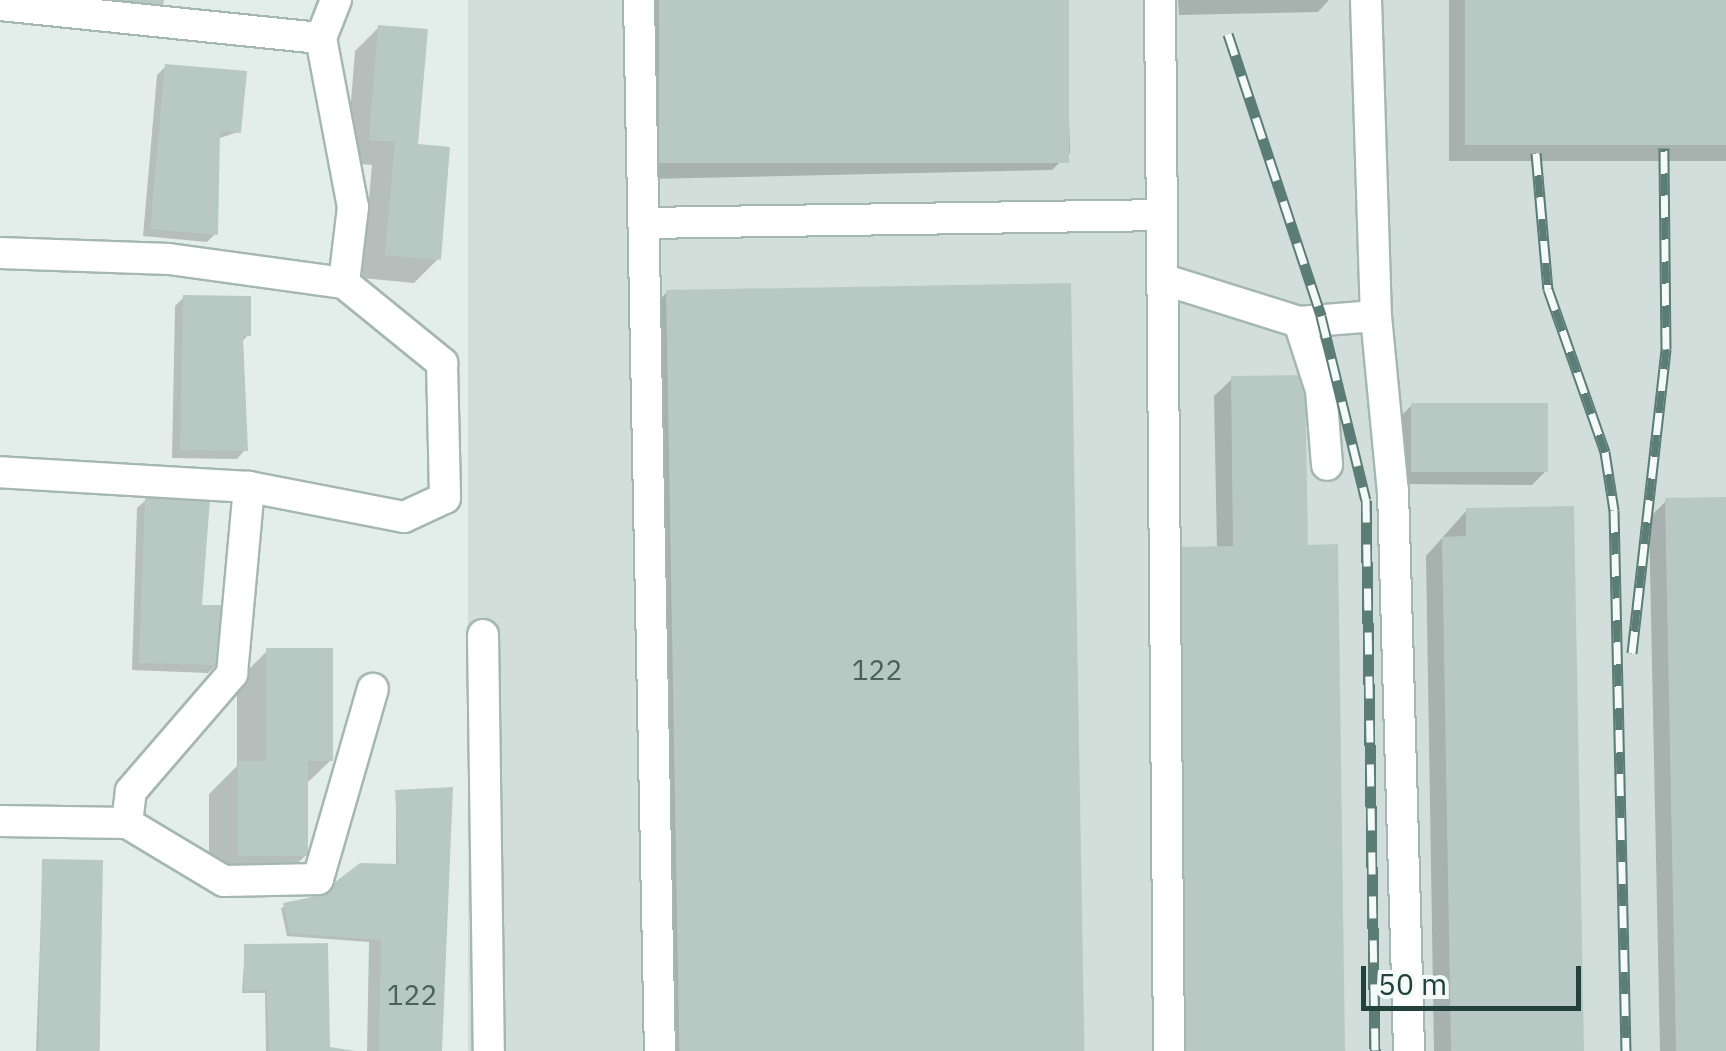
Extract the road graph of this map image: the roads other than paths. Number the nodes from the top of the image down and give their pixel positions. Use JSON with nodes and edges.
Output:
{"nodes":[{"id":1,"x":336,"y":0,"type":"edge"},
{"id":2,"x":639,"y":0,"type":"edge"},
{"id":3,"x":1160,"y":0,"type":"edge"},
{"id":4,"x":1366,"y":0,"type":"edge"},
{"id":5,"x":0,"y":5,"type":"edge"},
{"id":6,"x":184,"y":11,"type":"edge"},
{"id":7,"x":321,"y":38,"type":"junction"},
{"id":8,"x":1162,"y":216,"type":"junction"},
{"id":9,"x":644,"y":223,"type":"junction"},
{"id":10,"x":0,"y":254,"type":"edge"},
{"id":11,"x":1162,"y":279,"type":"junction"},
{"id":12,"x":344,"y":283,"type":"junction"},
{"id":13,"x":1376,"y":316,"type":"junction"},
{"id":14,"x":1300,"y":322,"type":"junction"},
{"id":15,"x":1327,"y":465,"type":"dead end"},
{"id":16,"x":0,"y":472,"type":"edge"},
{"id":17,"x":249,"y":487,"type":"junction"},
{"id":18,"x":483,"y":635,"type":"dead end"},
{"id":19,"x":373,"y":689,"type":"dead end"},
{"id":20,"x":0,"y":821,"type":"edge"},
{"id":21,"x":126,"y":824,"type":"junction"},
{"id":22,"x":489,"y":1051,"type":"edge"},
{"id":23,"x":660,"y":1051,"type":"edge"},
{"id":24,"x":1169,"y":1051,"type":"edge"},
{"id":25,"x":1409,"y":1051,"type":"edge"}],
"edges":[{"from":1,"to":7,"type":"lane"},
{"from":2,"to":9,"type":"lane"},
{"from":3,"to":8,"type":"lane"},
{"from":4,"to":13,"type":"lane"},
{"from":5,"to":6,"type":"lane"},
{"from":6,"to":7,"type":"lane"},
{"from":7,"to":12,"type":"lane"},
{"from":8,"to":9,"type":"lane"},
{"from":8,"to":11,"type":"lane"},
{"from":9,"to":23,"type":"lane"},
{"from":10,"to":12,"type":"lane"},
{"from":11,"to":14,"type":"lane"},
{"from":11,"to":24,"type":"lane"},
{"from":12,"to":17,"type":"lane"},
{"from":13,"to":14,"type":"lane"},
{"from":13,"to":25,"type":"lane"},
{"from":14,"to":15,"type":"lane"},
{"from":16,"to":17,"type":"lane"},
{"from":17,"to":21,"type":"lane"},
{"from":18,"to":22,"type":"lane"},
{"from":19,"to":21,"type":"lane"},
{"from":20,"to":21,"type":"lane"}]}
